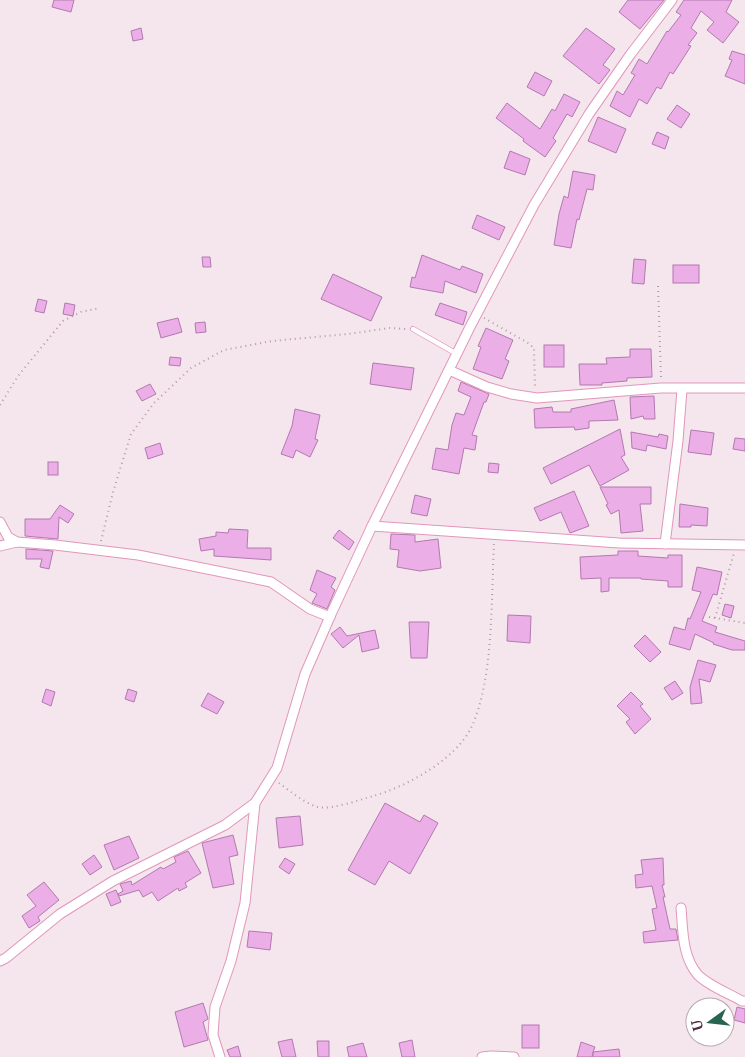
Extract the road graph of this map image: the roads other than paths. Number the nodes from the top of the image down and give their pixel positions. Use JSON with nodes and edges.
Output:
{"nodes":[{"id":1,"x":672,"y":0,"type":"edge"},
{"id":2,"x":413,"y":330,"type":"road end"},
{"id":3,"x":457,"y":354,"type":"junction"},
{"id":4,"x":449,"y":370,"type":"junction"},
{"id":5,"x":745,"y":388,"type":"edge"},
{"id":6,"x":682,"y":389,"type":"junction"},
{"id":7,"x":0,"y":522,"type":"edge"},
{"id":8,"x":372,"y":526,"type":"junction"},
{"id":9,"x":17,"y":542,"type":"junction"},
{"id":10,"x":665,"y":544,"type":"junction"},
{"id":11,"x":741,"y":545,"type":"edge"},
{"id":12,"x":0,"y":546,"type":"edge"},
{"id":13,"x":330,"y":616,"type":"junction"},
{"id":14,"x":255,"y":803,"type":"junction"},
{"id":15,"x":681,"y":908,"type":"dead end"},
{"id":16,"x":0,"y":961,"type":"edge"},
{"id":17,"x":745,"y":1001,"type":"edge"},
{"id":18,"x":220,"y":1057,"type":"edge"},
{"id":19,"x":482,"y":1057,"type":"edge"},
{"id":20,"x":514,"y":1057,"type":"edge"}],
"edges":[{"from":1,"to":3,"type":"street"},
{"from":2,"to":3,"type":"lane"},
{"from":3,"to":4,"type":"street"},
{"from":4,"to":6,"type":"street"},
{"from":4,"to":8,"type":"street"},
{"from":5,"to":6,"type":"street"},
{"from":6,"to":10,"type":"street"},
{"from":7,"to":9,"type":"street"},
{"from":8,"to":10,"type":"street"},
{"from":8,"to":13,"type":"street"},
{"from":9,"to":12,"type":"street"},
{"from":9,"to":13,"type":"street"},
{"from":10,"to":11,"type":"street"},
{"from":13,"to":14,"type":"street"},
{"from":14,"to":16,"type":"street"},
{"from":14,"to":18,"type":"street"},
{"from":15,"to":17,"type":"street"},
{"from":19,"to":20,"type":"street"}]}
